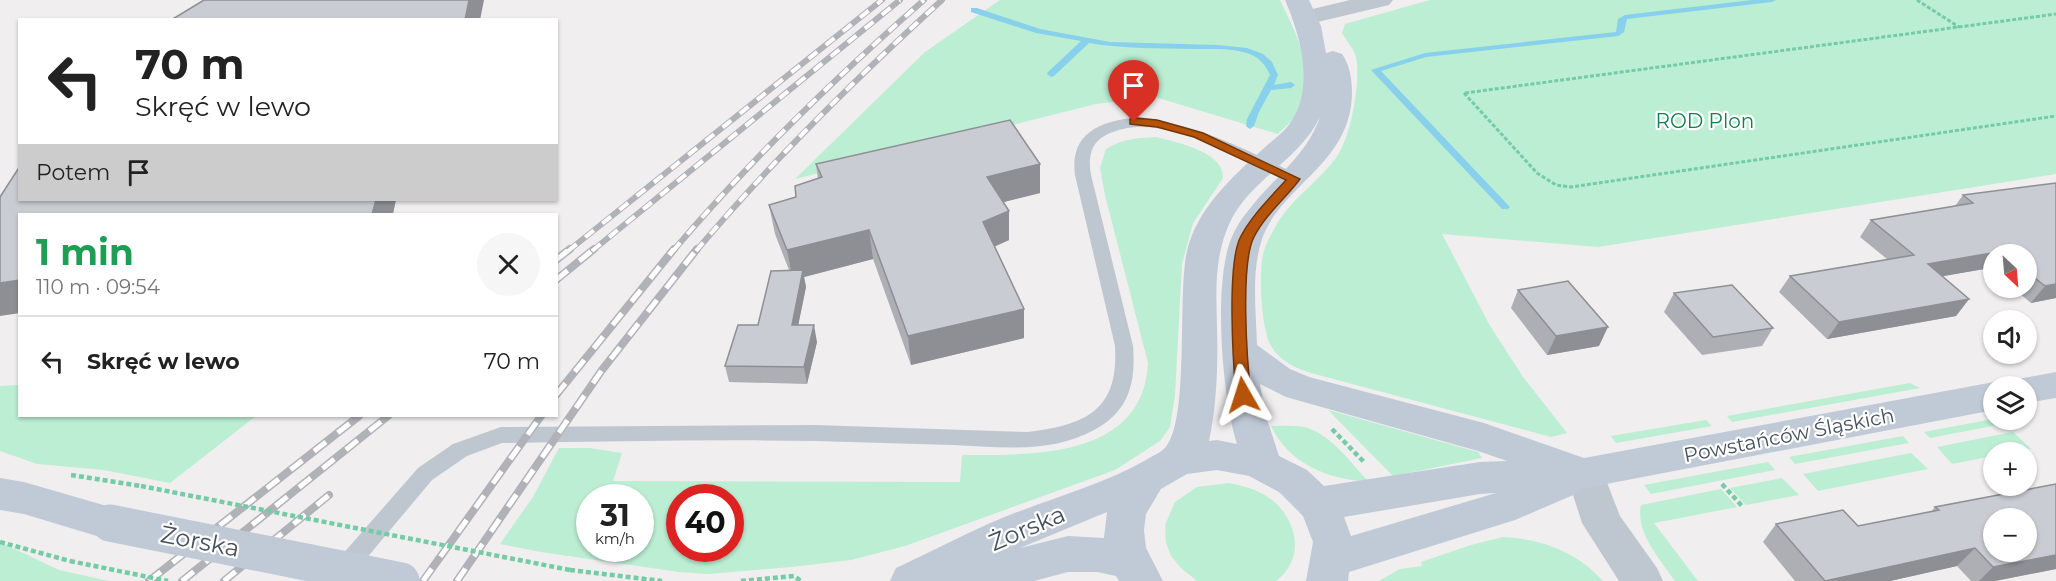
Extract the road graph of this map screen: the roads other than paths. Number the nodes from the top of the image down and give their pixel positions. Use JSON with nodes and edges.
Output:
{"nodes":[{"id":1,"x":1381,"y":0,"type":"edge"},
{"id":2,"x":1304,"y":15,"type":"edge"},
{"id":3,"x":1262,"y":164,"type":"junction"},
{"id":4,"x":1294,"y":179,"type":"junction"},
{"id":5,"x":1241,"y":351,"type":"junction"},
{"id":6,"x":2056,"y":385,"type":"edge"},
{"id":7,"x":2037,"y":388,"type":"edge"},
{"id":8,"x":1983,"y":398,"type":"edge"},
{"id":9,"x":1262,"y":463,"type":"junction"},
{"id":10,"x":1161,"y":471,"type":"junction"},
{"id":11,"x":1585,"y":473,"type":"junction"},
{"id":12,"x":0,"y":494,"type":"edge"},
{"id":13,"x":1316,"y":503,"type":"junction"},
{"id":14,"x":1330,"y":570,"type":"edge"},
{"id":15,"x":1136,"y":571,"type":"edge"},
{"id":16,"x":333,"y":581,"type":"edge"},
{"id":17,"x":401,"y":581,"type":"edge"},
{"id":18,"x":910,"y":581,"type":"edge"},
{"id":19,"x":925,"y":581,"type":"edge"},
{"id":20,"x":1642,"y":581,"type":"edge"}],
"edges":[{"from":1,"to":2,"type":"street"},
{"from":2,"to":3,"type":"street"},
{"from":2,"to":4,"type":"street"},
{"from":3,"to":4,"type":"lane"},
{"from":3,"to":10,"type":"street"},
{"from":3,"to":16,"type":"lane"},
{"from":4,"to":5,"type":"street"},
{"from":5,"to":9,"type":"street"},
{"from":5,"to":11,"type":"street"},
{"from":6,"to":7,"type":"street"},
{"from":8,"to":11,"type":"street","name":"Powstańców Śląskich"},
{"from":9,"to":10,"type":"street","name":"Żorska"},
{"from":9,"to":13,"type":"street","name":"Żorska"},
{"from":10,"to":15,"type":"street"},
{"from":10,"to":18,"type":"street","name":"Żorska"},
{"from":11,"to":13,"type":"street","name":"Powstańców Śląskich"},
{"from":11,"to":14,"type":"street","name":"Powstańców Śląskich"},
{"from":11,"to":20,"type":"street"},
{"from":12,"to":17,"type":"street","name":"Żorska","bridge":true},
{"from":13,"to":14,"type":"street"},
{"from":15,"to":19,"type":"street","name":"Żorska"}]}
